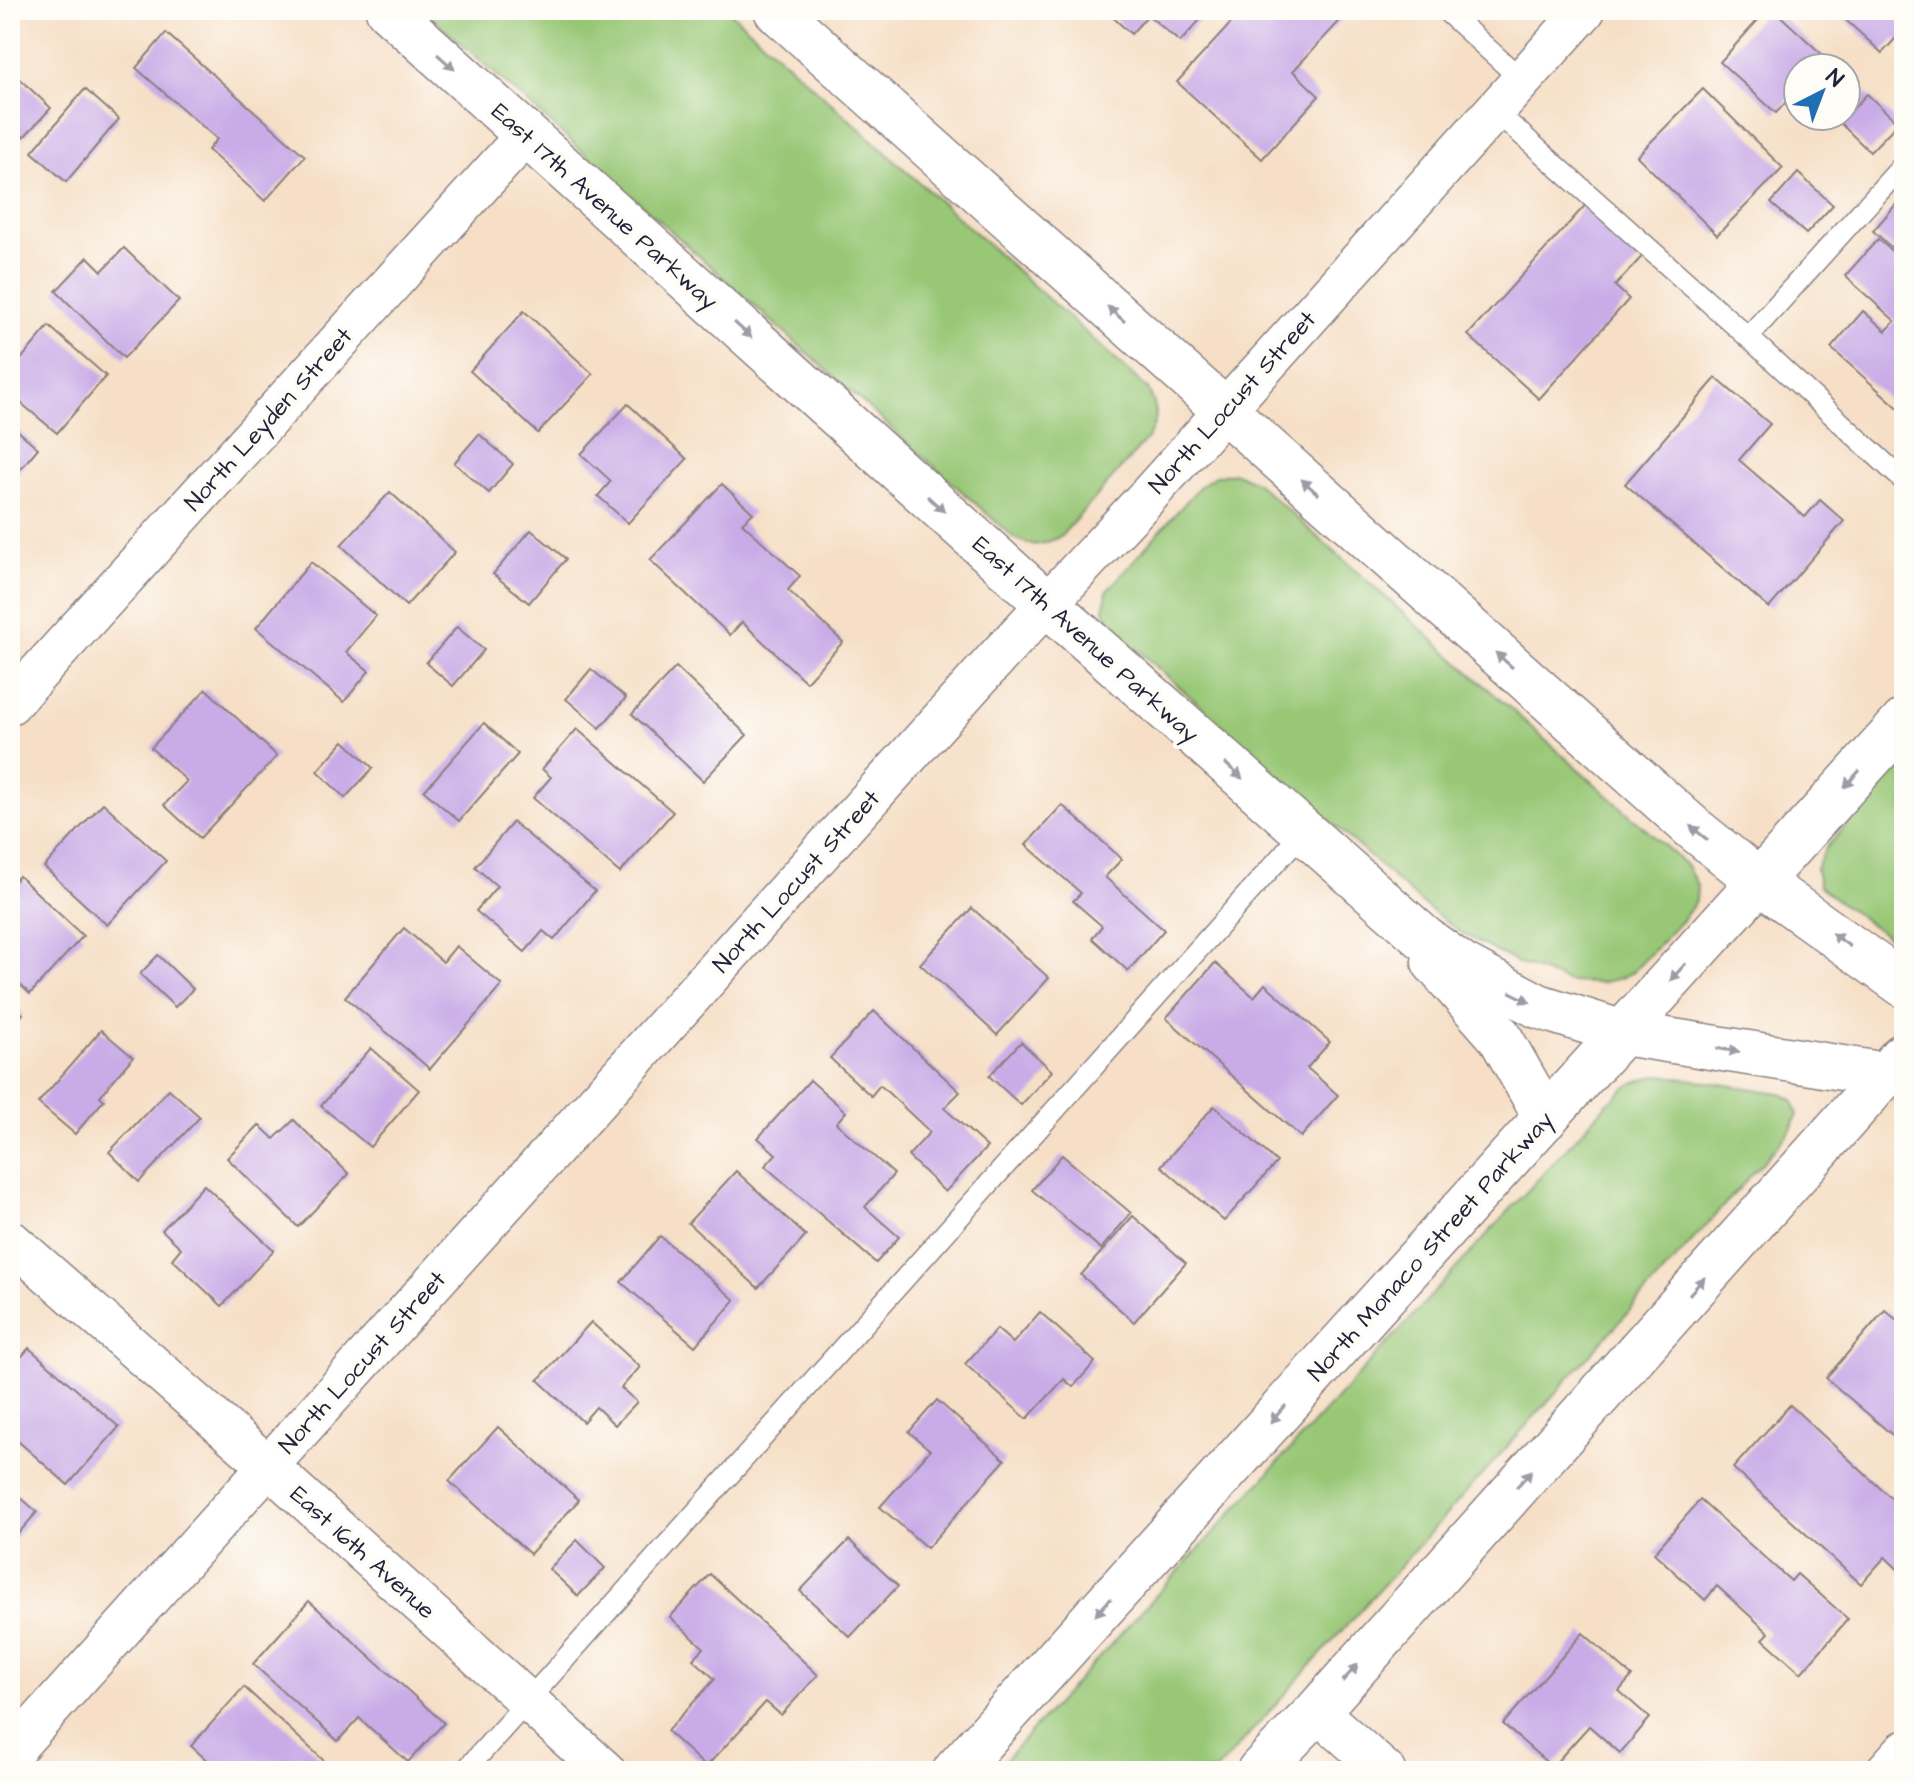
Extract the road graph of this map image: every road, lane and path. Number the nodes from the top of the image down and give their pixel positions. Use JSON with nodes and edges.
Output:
{"nodes":[{"id":1,"x":388,"y":10,"type":"edge"},
{"id":2,"x":776,"y":10,"type":"edge"},
{"id":3,"x":1445,"y":10,"type":"edge"},
{"id":4,"x":1585,"y":10,"type":"edge"},
{"id":5,"x":1522,"y":80,"type":"junction"},
{"id":6,"x":1494,"y":110,"type":"junction"},
{"id":7,"x":526,"y":135,"type":"junction"},
{"id":8,"x":1904,"y":164,"type":"edge"},
{"id":9,"x":1748,"y":337,"type":"junction"},
{"id":10,"x":1223,"y":410,"type":"junction"},
{"id":11,"x":1904,"y":481,"type":"edge"},
{"id":12,"x":1047,"y":604,"type":"junction"},
{"id":13,"x":10,"y":704,"type":"edge"},
{"id":14,"x":1904,"y":721,"type":"edge"},
{"id":15,"x":1303,"y":832,"type":"junction"},
{"id":16,"x":1760,"y":882,"type":"junction"},
{"id":17,"x":1385,"y":906,"type":"junction"},
{"id":18,"x":1904,"y":985,"type":"edge"},
{"id":19,"x":1623,"y":1033,"type":"junction"},
{"id":20,"x":1895,"y":1064,"type":"edge"},
{"id":21,"x":1546,"y":1118,"type":"junction"},
{"id":22,"x":10,"y":1240,"type":"edge"},
{"id":23,"x":268,"y":1466,"type":"junction"},
{"id":24,"x":527,"y":1701,"type":"junction"},
{"id":25,"x":1317,"y":1711,"type":"junction"},
{"id":26,"x":1904,"y":1751,"type":"edge"},
{"id":27,"x":10,"y":1754,"type":"edge"},
{"id":28,"x":465,"y":1771,"type":"edge"},
{"id":29,"x":605,"y":1771,"type":"edge"},
{"id":30,"x":955,"y":1771,"type":"edge"},
{"id":31,"x":1259,"y":1771,"type":"edge"},
{"id":32,"x":1385,"y":1771,"type":"edge"},
{"id":33,"x":1886,"y":1771,"type":"edge"}],
"edges":[{"from":1,"to":7,"type":"main road","name":"East 17th Avenue Parkway","one_way":true},
{"from":10,"to":2,"type":"main road","one_way":true},
{"from":3,"to":5,"type":"lane"},
{"from":4,"to":5,"type":"street","name":"North Locust Street"},
{"from":5,"to":6,"type":"street","name":"North Locust Street"},
{"from":6,"to":9,"type":"lane"},
{"from":6,"to":10,"type":"street","name":"North Locust Street"},
{"from":7,"to":12,"type":"main road","name":"East 17th Avenue Parkway","one_way":true},
{"from":7,"to":13,"type":"street","name":"North Leyden Street"},
{"from":8,"to":9,"type":"lane"},
{"from":9,"to":11,"type":"lane"},
{"from":10,"to":12,"type":"street","name":"North Locust Street"},
{"from":16,"to":10,"type":"main road","one_way":true},
{"from":12,"to":15,"type":"main road","name":"East 17th Avenue Parkway","one_way":true},
{"from":12,"to":23,"type":"street","name":"North Locust Street"},
{"from":14,"to":16,"type":"main road","name":"North Monaco Street Parkway","one_way":true},
{"from":15,"to":17,"type":"main road","name":"East 17th Avenue Parkway"},
{"from":15,"to":24,"type":"lane"},
{"from":18,"to":16,"type":"main road","one_way":true},
{"from":16,"to":19,"type":"main road","name":"North Monaco Street Parkway","one_way":true},
{"from":17,"to":19,"type":"main road","name":"East 17th Avenue Parkway","one_way":true},
{"from":17,"to":21,"type":"main road"},
{"from":19,"to":20,"type":"main road","name":"East 17th Avenue Parkway","one_way":true},
{"from":19,"to":21,"type":"main road","name":"North Monaco Street Parkway"},
{"from":25,"to":20,"type":"main road","one_way":true},
{"from":21,"to":30,"type":"main road","name":"North Monaco Street Parkway","one_way":true},
{"from":22,"to":23,"type":"street","name":"East 16th Avenue"},
{"from":23,"to":24,"type":"street","name":"East 16th Avenue"},
{"from":23,"to":27,"type":"street","name":"North Locust Street"},
{"from":24,"to":28,"type":"lane"},
{"from":24,"to":29,"type":"street","name":"East 16th Avenue"},
{"from":25,"to":31,"type":"main road"},
{"from":25,"to":32,"type":"street"},
{"from":26,"to":33,"type":"street"}]}
